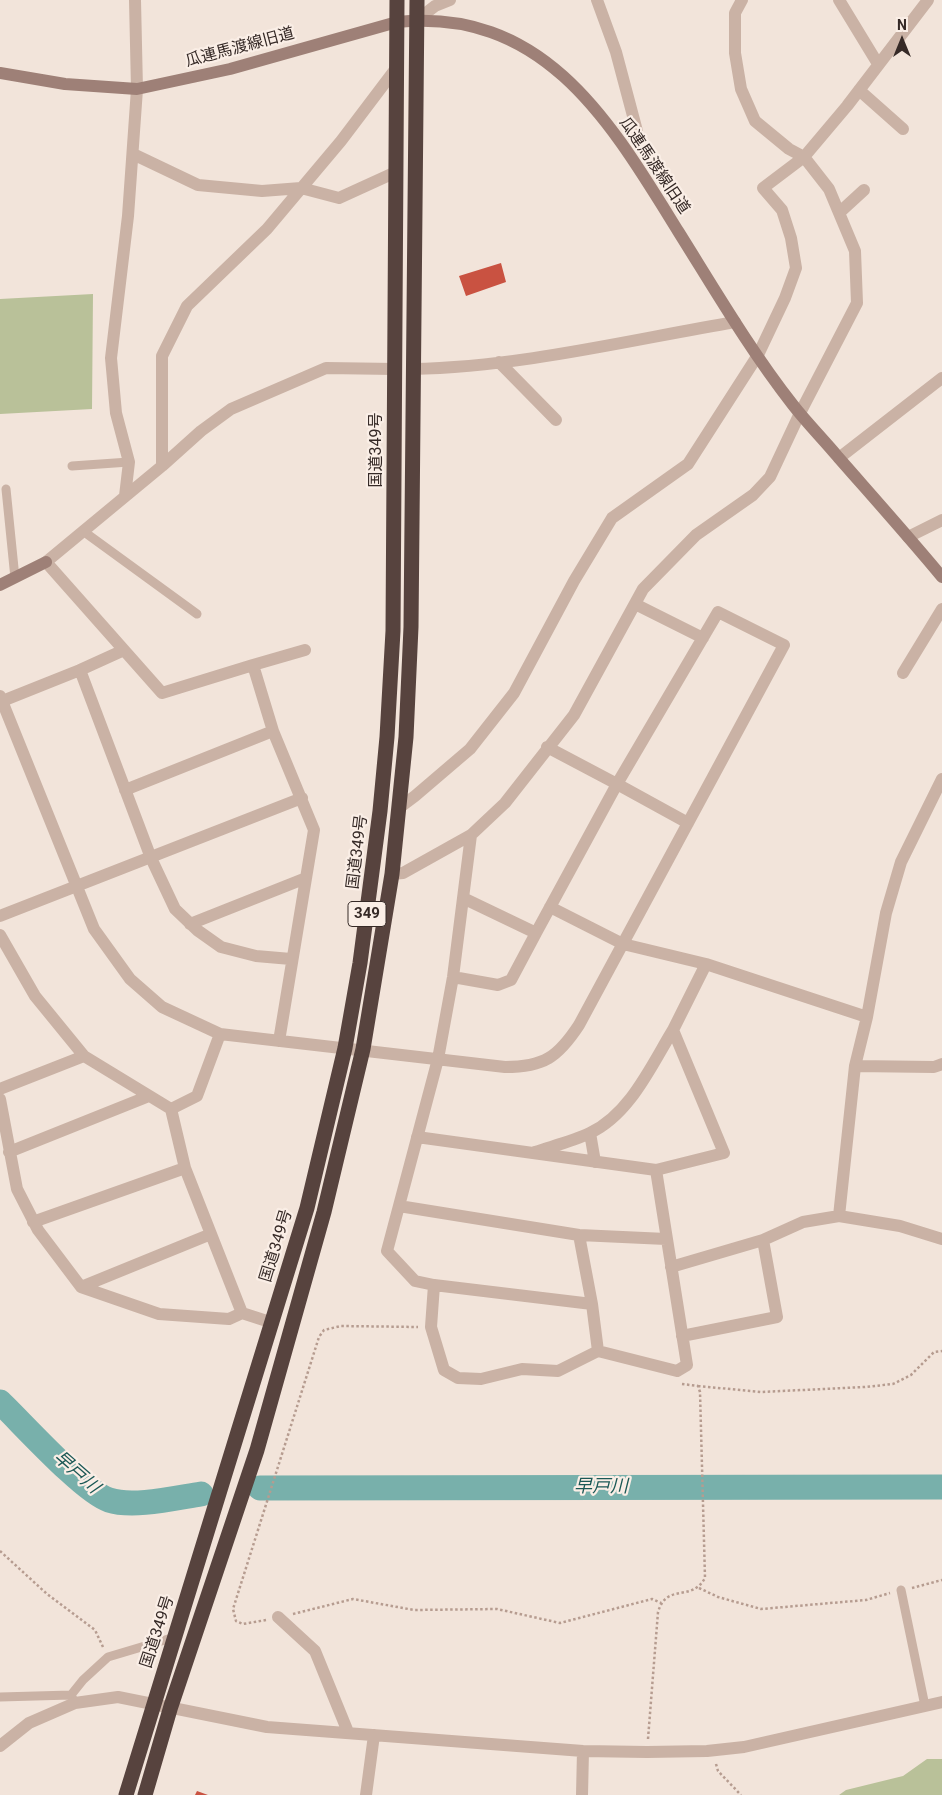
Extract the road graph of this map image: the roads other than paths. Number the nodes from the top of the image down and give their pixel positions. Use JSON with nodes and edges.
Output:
{"nodes":[{"id":1,"x":135,"y":0,"type":"edge"},
{"id":2,"x":397,"y":0,"type":"edge"},
{"id":3,"x":417,"y":0,"type":"edge"},
{"id":4,"x":450,"y":0,"type":"edge"},
{"id":5,"x":596,"y":0,"type":"edge"},
{"id":6,"x":742,"y":0,"type":"edge"},
{"id":7,"x":839,"y":0,"type":"edge"},
{"id":8,"x":928,"y":0,"type":"edge"},
{"id":9,"x":416,"y":20,"type":"junction"},
{"id":10,"x":397,"y":22,"type":"junction"},
{"id":11,"x":878,"y":64,"type":"junction"},
{"id":12,"x":397,"y":67,"type":"junction"},
{"id":13,"x":0,"y":73,"type":"edge"},
{"id":14,"x":137,"y":89,"type":"junction"},
{"id":15,"x":859,"y":90,"type":"junction"},
{"id":16,"x":903,"y":129,"type":"dead end"},
{"id":17,"x":637,"y":131,"type":"dead end"},
{"id":18,"x":133,"y":154,"type":"junction"},
{"id":19,"x":804,"y":157,"type":"junction"},
{"id":20,"x":396,"y":172,"type":"junction"},
{"id":21,"x":301,"y":188,"type":"junction"},
{"id":22,"x":864,"y":190,"type":"dead end"},
{"id":23,"x":840,"y":212,"type":"junction"},
{"id":24,"x":734,"y":322,"type":"junction"},
{"id":25,"x":758,"y":355,"type":"junction"},
{"id":26,"x":499,"y":362,"type":"junction"},
{"id":27,"x":395,"y":369,"type":"junction"},
{"id":28,"x":412,"y":369,"type":"junction"},
{"id":29,"x":942,"y":378,"type":"edge"},
{"id":30,"x":800,"y":413,"type":"junction"},
{"id":31,"x":556,"y":420,"type":"dead end"},
{"id":32,"x":839,"y":458,"type":"junction"},
{"id":33,"x":129,"y":462,"type":"junction"},
{"id":34,"x":72,"y":466,"type":"dead end"},
{"id":35,"x":162,"y":466,"type":"junction"},
{"id":36,"x":6,"y":489,"type":"dead end"},
{"id":37,"x":125,"y":496,"type":"junction"},
{"id":38,"x":942,"y":520,"type":"edge"},
{"id":39,"x":84,"y":531,"type":"junction"},
{"id":40,"x":908,"y":536,"type":"junction"},
{"id":41,"x":46,"y":562,"type":"junction"},
{"id":42,"x":942,"y":577,"type":"edge"},
{"id":43,"x":15,"y":578,"type":"junction"},
{"id":44,"x":0,"y":585,"type":"edge"},
{"id":45,"x":635,"y":604,"type":"junction"},
{"id":46,"x":942,"y":609,"type":"edge"},
{"id":47,"x":197,"y":614,"type":"dead end"},
{"id":48,"x":702,"y":638,"type":"junction"},
{"id":49,"x":124,"y":650,"type":"junction"},
{"id":50,"x":305,"y":650,"type":"dead end"},
{"id":51,"x":253,"y":665,"type":"junction"},
{"id":52,"x":80,"y":670,"type":"junction"},
{"id":53,"x":903,"y":673,"type":"dead end"},
{"id":54,"x":1,"y":700,"type":"edge"},
{"id":55,"x":273,"y":731,"type":"junction"},
{"id":56,"x":547,"y":747,"type":"junction"},
{"id":57,"x":942,"y":779,"type":"edge"},
{"id":58,"x":617,"y":784,"type":"junction"},
{"id":59,"x":125,"y":790,"type":"junction"},
{"id":60,"x":302,"y":798,"type":"junction"},
{"id":61,"x":399,"y":808,"type":"junction"},
{"id":62,"x":688,"y":823,"type":"junction"},
{"id":63,"x":471,"y":834,"type":"junction"},
{"id":64,"x":151,"y":858,"type":"junction"},
{"id":65,"x":392,"y":874,"type":"junction"},
{"id":66,"x":306,"y":878,"type":"junction"},
{"id":67,"x":76,"y":888,"type":"junction"},
{"id":68,"x":463,"y":898,"type":"junction"},
{"id":69,"x":550,"y":907,"type":"junction"},
{"id":70,"x":0,"y":916,"type":"edge"},
{"id":71,"x":190,"y":924,"type":"junction"},
{"id":72,"x":536,"y":933,"type":"junction"},
{"id":73,"x":0,"y":935,"type":"edge"},
{"id":74,"x":623,"y":944,"type":"junction"},
{"id":75,"x":291,"y":959,"type":"junction"},
{"id":76,"x":706,"y":964,"type":"junction"},
{"id":77,"x":453,"y":977,"type":"junction"},
{"id":78,"x":867,"y":1017,"type":"junction"},
{"id":79,"x":673,"y":1030,"type":"junction"},
{"id":80,"x":220,"y":1034,"type":"junction"},
{"id":81,"x":279,"y":1040,"type":"junction"},
{"id":82,"x":345,"y":1048,"type":"junction"},
{"id":83,"x":363,"y":1049,"type":"junction"},
{"id":84,"x":84,"y":1056,"type":"junction"},
{"id":85,"x":438,"y":1059,"type":"junction"},
{"id":86,"x":942,"y":1064,"type":"edge"},
{"id":87,"x":855,"y":1066,"type":"junction"},
{"id":88,"x":0,"y":1089,"type":"edge"},
{"id":89,"x":149,"y":1096,"type":"junction"},
{"id":90,"x":0,"y":1099,"type":"edge"},
{"id":91,"x":171,"y":1109,"type":"junction"},
{"id":92,"x":590,"y":1133,"type":"junction"},
{"id":93,"x":417,"y":1137,"type":"junction"},
{"id":94,"x":9,"y":1152,"type":"junction"},
{"id":95,"x":531,"y":1153,"type":"junction"},
{"id":96,"x":595,"y":1162,"type":"junction"},
{"id":97,"x":185,"y":1168,"type":"junction"},
{"id":98,"x":656,"y":1170,"type":"junction"},
{"id":99,"x":399,"y":1206,"type":"junction"},
{"id":100,"x":839,"y":1216,"type":"junction"},
{"id":101,"x":33,"y":1222,"type":"junction"},
{"id":102,"x":211,"y":1234,"type":"junction"},
{"id":103,"x":579,"y":1235,"type":"junction"},
{"id":104,"x":666,"y":1239,"type":"junction"},
{"id":105,"x":942,"y":1239,"type":"edge"},
{"id":106,"x":763,"y":1240,"type":"junction"},
{"id":107,"x":671,"y":1267,"type":"junction"},
{"id":108,"x":434,"y":1285,"type":"junction"},
{"id":109,"x":81,"y":1287,"type":"junction"},
{"id":110,"x":592,"y":1304,"type":"junction"},
{"id":111,"x":242,"y":1313,"type":"junction"},
{"id":112,"x":272,"y":1323,"type":"junction"},
{"id":113,"x":682,"y":1336,"type":"junction"},
{"id":114,"x":598,"y":1351,"type":"junction"},
{"id":115,"x":901,"y":1590,"type":"road end"},
{"id":116,"x":278,"y":1618,"type":"road end"},
{"id":117,"x":175,"y":1637,"type":"junction"},
{"id":118,"x":0,"y":1698,"type":"edge"},
{"id":119,"x":73,"y":1699,"type":"junction"},
{"id":120,"x":942,"y":1702,"type":"edge"},
{"id":121,"x":152,"y":1704,"type":"junction"},
{"id":122,"x":171,"y":1706,"type":"junction"},
{"id":123,"x":925,"y":1706,"type":"junction"},
{"id":124,"x":348,"y":1732,"type":"junction"},
{"id":125,"x":374,"y":1735,"type":"junction"},
{"id":126,"x":0,"y":1746,"type":"edge"},
{"id":127,"x":583,"y":1751,"type":"junction"},
{"id":128,"x":126,"y":1795,"type":"edge"},
{"id":129,"x":146,"y":1795,"type":"edge"},
{"id":130,"x":366,"y":1795,"type":"edge"},
{"id":131,"x":582,"y":1795,"type":"edge"}],
"edges":[{"from":1,"to":14,"type":"street"},
{"from":2,"to":10,"type":"highway","name":"国道349号","number":"349"},
{"from":3,"to":9,"type":"highway","number":"349"},
{"from":4,"to":9,"type":"street"},
{"from":5,"to":17,"type":"street"},
{"from":6,"to":19,"type":"street"},
{"from":7,"to":11,"type":"street"},
{"from":8,"to":11,"type":"street"},
{"from":9,"to":10,"type":"street","name":"瓜連馬渡線旧道"},
{"from":9,"to":24,"type":"street","name":"瓜連馬渡線旧道"},
{"from":9,"to":28,"type":"highway","number":"349"},
{"from":10,"to":12,"type":"highway","name":"国道349号","number":"349"},
{"from":10,"to":14,"type":"street","name":"瓜連馬渡線旧道"},
{"from":11,"to":15,"type":"street"},
{"from":12,"to":20,"type":"highway","name":"国道349号","number":"349"},
{"from":12,"to":21,"type":"street"},
{"from":13,"to":14,"type":"street","name":"瓜連馬渡線旧道"},
{"from":14,"to":18,"type":"street"},
{"from":15,"to":16,"type":"street"},
{"from":15,"to":19,"type":"street"},
{"from":18,"to":21,"type":"street"},
{"from":18,"to":33,"type":"street"},
{"from":19,"to":23,"type":"street"},
{"from":19,"to":25,"type":"street"},
{"from":20,"to":21,"type":"street"},
{"from":20,"to":27,"type":"highway","name":"国道349号","number":"349"},
{"from":21,"to":35,"type":"street"},
{"from":22,"to":23,"type":"street"},
{"from":23,"to":30,"type":"street"},
{"from":24,"to":25,"type":"street","name":"瓜連馬渡線旧道"},
{"from":24,"to":26,"type":"street"},
{"from":25,"to":30,"type":"street","name":"瓜連馬渡線旧道"},
{"from":25,"to":61,"type":"street"},
{"from":26,"to":28,"type":"street"},
{"from":26,"to":31,"type":"street"},
{"from":27,"to":35,"type":"street"},
{"from":27,"to":82,"type":"highway","name":"国道349号","number":"349"},
{"from":28,"to":61,"type":"highway","number":"349"},
{"from":29,"to":32,"type":"street"},
{"from":30,"to":32,"type":"street","name":"瓜連馬渡線旧道"},
{"from":30,"to":45,"type":"street"},
{"from":32,"to":40,"type":"street","name":"瓜連馬渡線旧道"},
{"from":33,"to":34,"type":"lane"},
{"from":33,"to":37,"type":"street"},
{"from":35,"to":37,"type":"street"},
{"from":36,"to":43,"type":"lane"},
{"from":37,"to":39,"type":"street"},
{"from":38,"to":40,"type":"street"},
{"from":39,"to":41,"type":"street"},
{"from":39,"to":47,"type":"lane"},
{"from":40,"to":42,"type":"street","name":"瓜連馬渡線旧道"},
{"from":41,"to":43,"type":"street"},
{"from":41,"to":49,"type":"street"},
{"from":43,"to":44,"type":"street"},
{"from":45,"to":48,"type":"street"},
{"from":45,"to":56,"type":"street"},
{"from":46,"to":53,"type":"street"},
{"from":48,"to":58,"type":"street"},
{"from":48,"to":62,"type":"street"},
{"from":49,"to":51,"type":"street"},
{"from":49,"to":52,"type":"street"},
{"from":50,"to":51,"type":"street"},
{"from":51,"to":55,"type":"street"},
{"from":52,"to":54,"type":"street"},
{"from":52,"to":59,"type":"street"},
{"from":54,"to":67,"type":"street"},
{"from":55,"to":59,"type":"street"},
{"from":55,"to":60,"type":"street"},
{"from":56,"to":58,"type":"street"},
{"from":56,"to":63,"type":"street"},
{"from":57,"to":78,"type":"street"},
{"from":58,"to":62,"type":"street"},
{"from":58,"to":69,"type":"street"},
{"from":59,"to":64,"type":"street"},
{"from":60,"to":64,"type":"street"},
{"from":60,"to":66,"type":"street"},
{"from":61,"to":65,"type":"highway","number":"349"},
{"from":62,"to":74,"type":"street"},
{"from":63,"to":65,"type":"street"},
{"from":63,"to":68,"type":"street"},
{"from":64,"to":67,"type":"street"},
{"from":64,"to":71,"type":"street"},
{"from":65,"to":83,"type":"highway","number":"349"},
{"from":66,"to":71,"type":"street"},
{"from":66,"to":75,"type":"street"},
{"from":67,"to":70,"type":"street"},
{"from":67,"to":80,"type":"street"},
{"from":68,"to":72,"type":"street"},
{"from":68,"to":77,"type":"street"},
{"from":69,"to":72,"type":"street"},
{"from":69,"to":74,"type":"street"},
{"from":71,"to":75,"type":"street"},
{"from":72,"to":77,"type":"street"},
{"from":73,"to":84,"type":"street"},
{"from":74,"to":76,"type":"street"},
{"from":74,"to":85,"type":"street"},
{"from":75,"to":81,"type":"street"},
{"from":76,"to":78,"type":"street"},
{"from":76,"to":79,"type":"street"},
{"from":77,"to":85,"type":"street"},
{"from":78,"to":87,"type":"street"},
{"from":79,"to":92,"type":"street"},
{"from":79,"to":98,"type":"street"},
{"from":80,"to":81,"type":"street"},
{"from":80,"to":91,"type":"street"},
{"from":81,"to":82,"type":"street"},
{"from":82,"to":83,"type":"street"},
{"from":82,"to":112,"type":"highway","name":"国道349号","number":"349"},
{"from":83,"to":85,"type":"street"},
{"from":83,"to":122,"type":"highway","number":"349"},
{"from":84,"to":88,"type":"street"},
{"from":84,"to":89,"type":"street"},
{"from":85,"to":93,"type":"street"},
{"from":86,"to":87,"type":"street"},
{"from":87,"to":100,"type":"street"},
{"from":89,"to":91,"type":"street"},
{"from":89,"to":94,"type":"street"},
{"from":90,"to":94,"type":"street"},
{"from":91,"to":97,"type":"street"},
{"from":92,"to":95,"type":"street"},
{"from":92,"to":96,"type":"street"},
{"from":93,"to":95,"type":"street"},
{"from":93,"to":99,"type":"street"},
{"from":94,"to":101,"type":"street"},
{"from":95,"to":96,"type":"street"},
{"from":96,"to":98,"type":"street"},
{"from":97,"to":101,"type":"street"},
{"from":97,"to":102,"type":"street"},
{"from":98,"to":104,"type":"street"},
{"from":99,"to":103,"type":"street"},
{"from":99,"to":108,"type":"street"},
{"from":100,"to":105,"type":"street"},
{"from":100,"to":106,"type":"street"},
{"from":101,"to":109,"type":"street"},
{"from":102,"to":109,"type":"street"},
{"from":102,"to":111,"type":"street"},
{"from":103,"to":104,"type":"street"},
{"from":103,"to":110,"type":"street"},
{"from":104,"to":107,"type":"street"},
{"from":106,"to":107,"type":"street"},
{"from":106,"to":113,"type":"street"},
{"from":107,"to":113,"type":"street"},
{"from":108,"to":110,"type":"street"},
{"from":108,"to":114,"type":"street"},
{"from":109,"to":111,"type":"street"},
{"from":110,"to":114,"type":"street"},
{"from":111,"to":112,"type":"street"},
{"from":112,"to":117,"type":"highway","name":"国道349号","number":"349"},
{"from":113,"to":114,"type":"street"},
{"from":115,"to":123,"type":"lane"},
{"from":116,"to":124,"type":"street"},
{"from":117,"to":119,"type":"lane"},
{"from":117,"to":121,"type":"highway","name":"国道349号","number":"349"},
{"from":118,"to":119,"type":"lane"},
{"from":119,"to":121,"type":"street"},
{"from":119,"to":126,"type":"street"},
{"from":120,"to":123,"type":"street"},
{"from":121,"to":122,"type":"street"},
{"from":121,"to":128,"type":"highway","name":"国道349号","number":"349"},
{"from":122,"to":124,"type":"street"},
{"from":122,"to":129,"type":"highway","number":"349"},
{"from":123,"to":127,"type":"street"},
{"from":124,"to":125,"type":"street"},
{"from":125,"to":127,"type":"street"},
{"from":125,"to":130,"type":"street"},
{"from":127,"to":131,"type":"street"}]}
